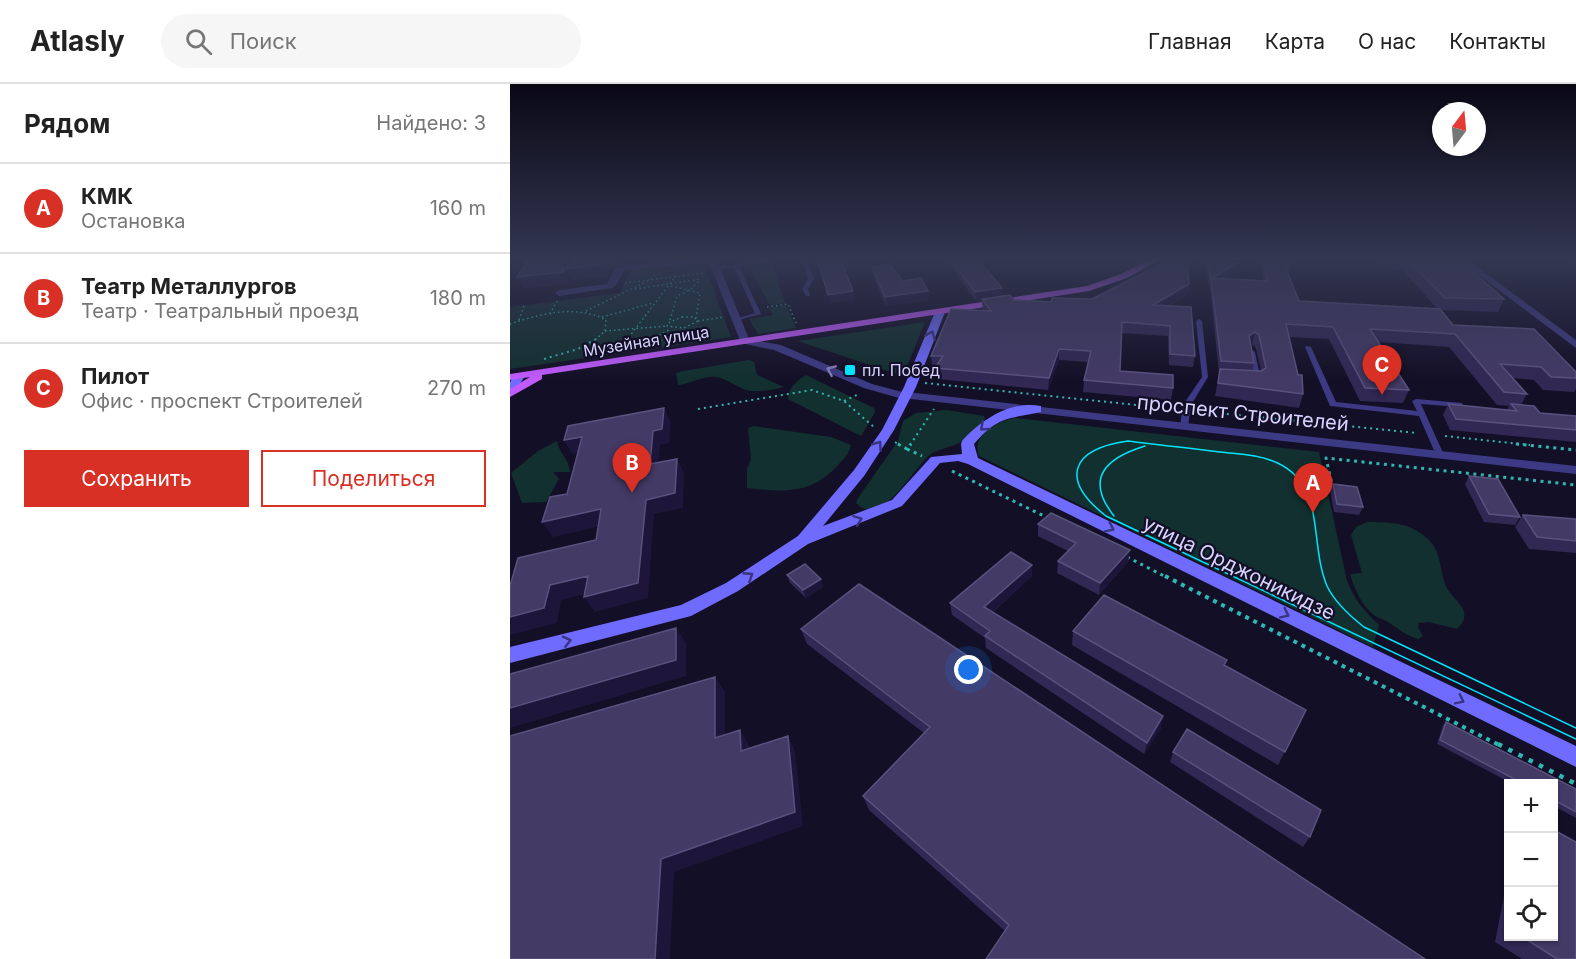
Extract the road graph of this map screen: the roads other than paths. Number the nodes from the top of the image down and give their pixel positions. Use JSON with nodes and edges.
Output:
{"nodes":[{"id":1,"x":728,"y":299,"type":"edge"},
{"id":2,"x":751,"y":299,"type":"edge"},
{"id":3,"x":1021,"y":299,"type":"edge"},
{"id":4,"x":1514,"y":299,"type":"edge"},
{"id":5,"x":939,"y":312,"type":"junction"},
{"id":6,"x":737,"y":320,"type":"junction"},
{"id":7,"x":1199,"y":321,"type":"dead end"},
{"id":8,"x":745,"y":341,"type":"junction"},
{"id":9,"x":1576,"y":345,"type":"edge"},
{"id":10,"x":1308,"y":347,"type":"dead end"},
{"id":11,"x":1251,"y":348,"type":"edge"},
{"id":12,"x":559,"y":369,"type":"junction"},
{"id":13,"x":514,"y":377,"type":"edge"},
{"id":14,"x":1205,"y":377,"type":"junction"},
{"id":15,"x":1216,"y":378,"type":"edge"},
{"id":16,"x":1248,"y":379,"type":"edge"},
{"id":17,"x":510,"y":393,"type":"edge"},
{"id":18,"x":906,"y":396,"type":"junction"},
{"id":19,"x":1472,"y":407,"type":"edge"},
{"id":20,"x":1037,"y":409,"type":"junction"},
{"id":21,"x":1421,"y":414,"type":"junction"},
{"id":22,"x":1184,"y":426,"type":"junction"},
{"id":23,"x":1440,"y":455,"type":"junction"},
{"id":24,"x":973,"y":461,"type":"junction"},
{"id":25,"x":1576,"y":470,"type":"edge"},
{"id":26,"x":803,"y":540,"type":"junction"},
{"id":27,"x":510,"y":655,"type":"edge"},
{"id":28,"x":1576,"y":757,"type":"edge"}],
"edges":[{"from":1,"to":6,"type":"street"},
{"from":2,"to":6,"type":"lane"},
{"from":3,"to":5,"type":"main road","name":"Музейная улица"},
{"from":4,"to":9,"type":"street"},
{"from":5,"to":8,"type":"main road","name":"Музейная улица"},
{"from":18,"to":5,"type":"main road","one_way":true},
{"from":6,"to":8,"type":"street"},
{"from":7,"to":14,"type":"lane"},
{"from":8,"to":12,"type":"main road","name":"Музейная улица"},
{"from":18,"to":8,"type":"street","name":"проспект Строителей","one_way":true},
{"from":10,"to":21,"type":"lane"},
{"from":11,"to":16,"type":"lane"},
{"from":12,"to":13,"type":"main road"},
{"from":12,"to":17,"type":"main road"},
{"from":13,"to":17,"type":"main road"},
{"from":14,"to":15,"type":"lane"},
{"from":14,"to":22,"type":"lane"},
{"from":18,"to":20,"type":"street","name":"проспект Строителей"},
{"from":26,"to":18,"type":"main road","one_way":true},
{"from":19,"to":21,"type":"lane"},
{"from":20,"to":22,"type":"street","name":"проспект Строителей"},
{"from":20,"to":24,"type":"main road","one_way":true},
{"from":21,"to":23,"type":"lane"},
{"from":22,"to":23,"type":"street","name":"проспект Строителей"},
{"from":23,"to":25,"type":"street","name":"проспект Строителей"},
{"from":26,"to":24,"type":"main road","one_way":true},
{"from":24,"to":28,"type":"main road","name":"улица Орджоникидзе","one_way":true},
{"from":27,"to":26,"type":"main road","one_way":true}]}
